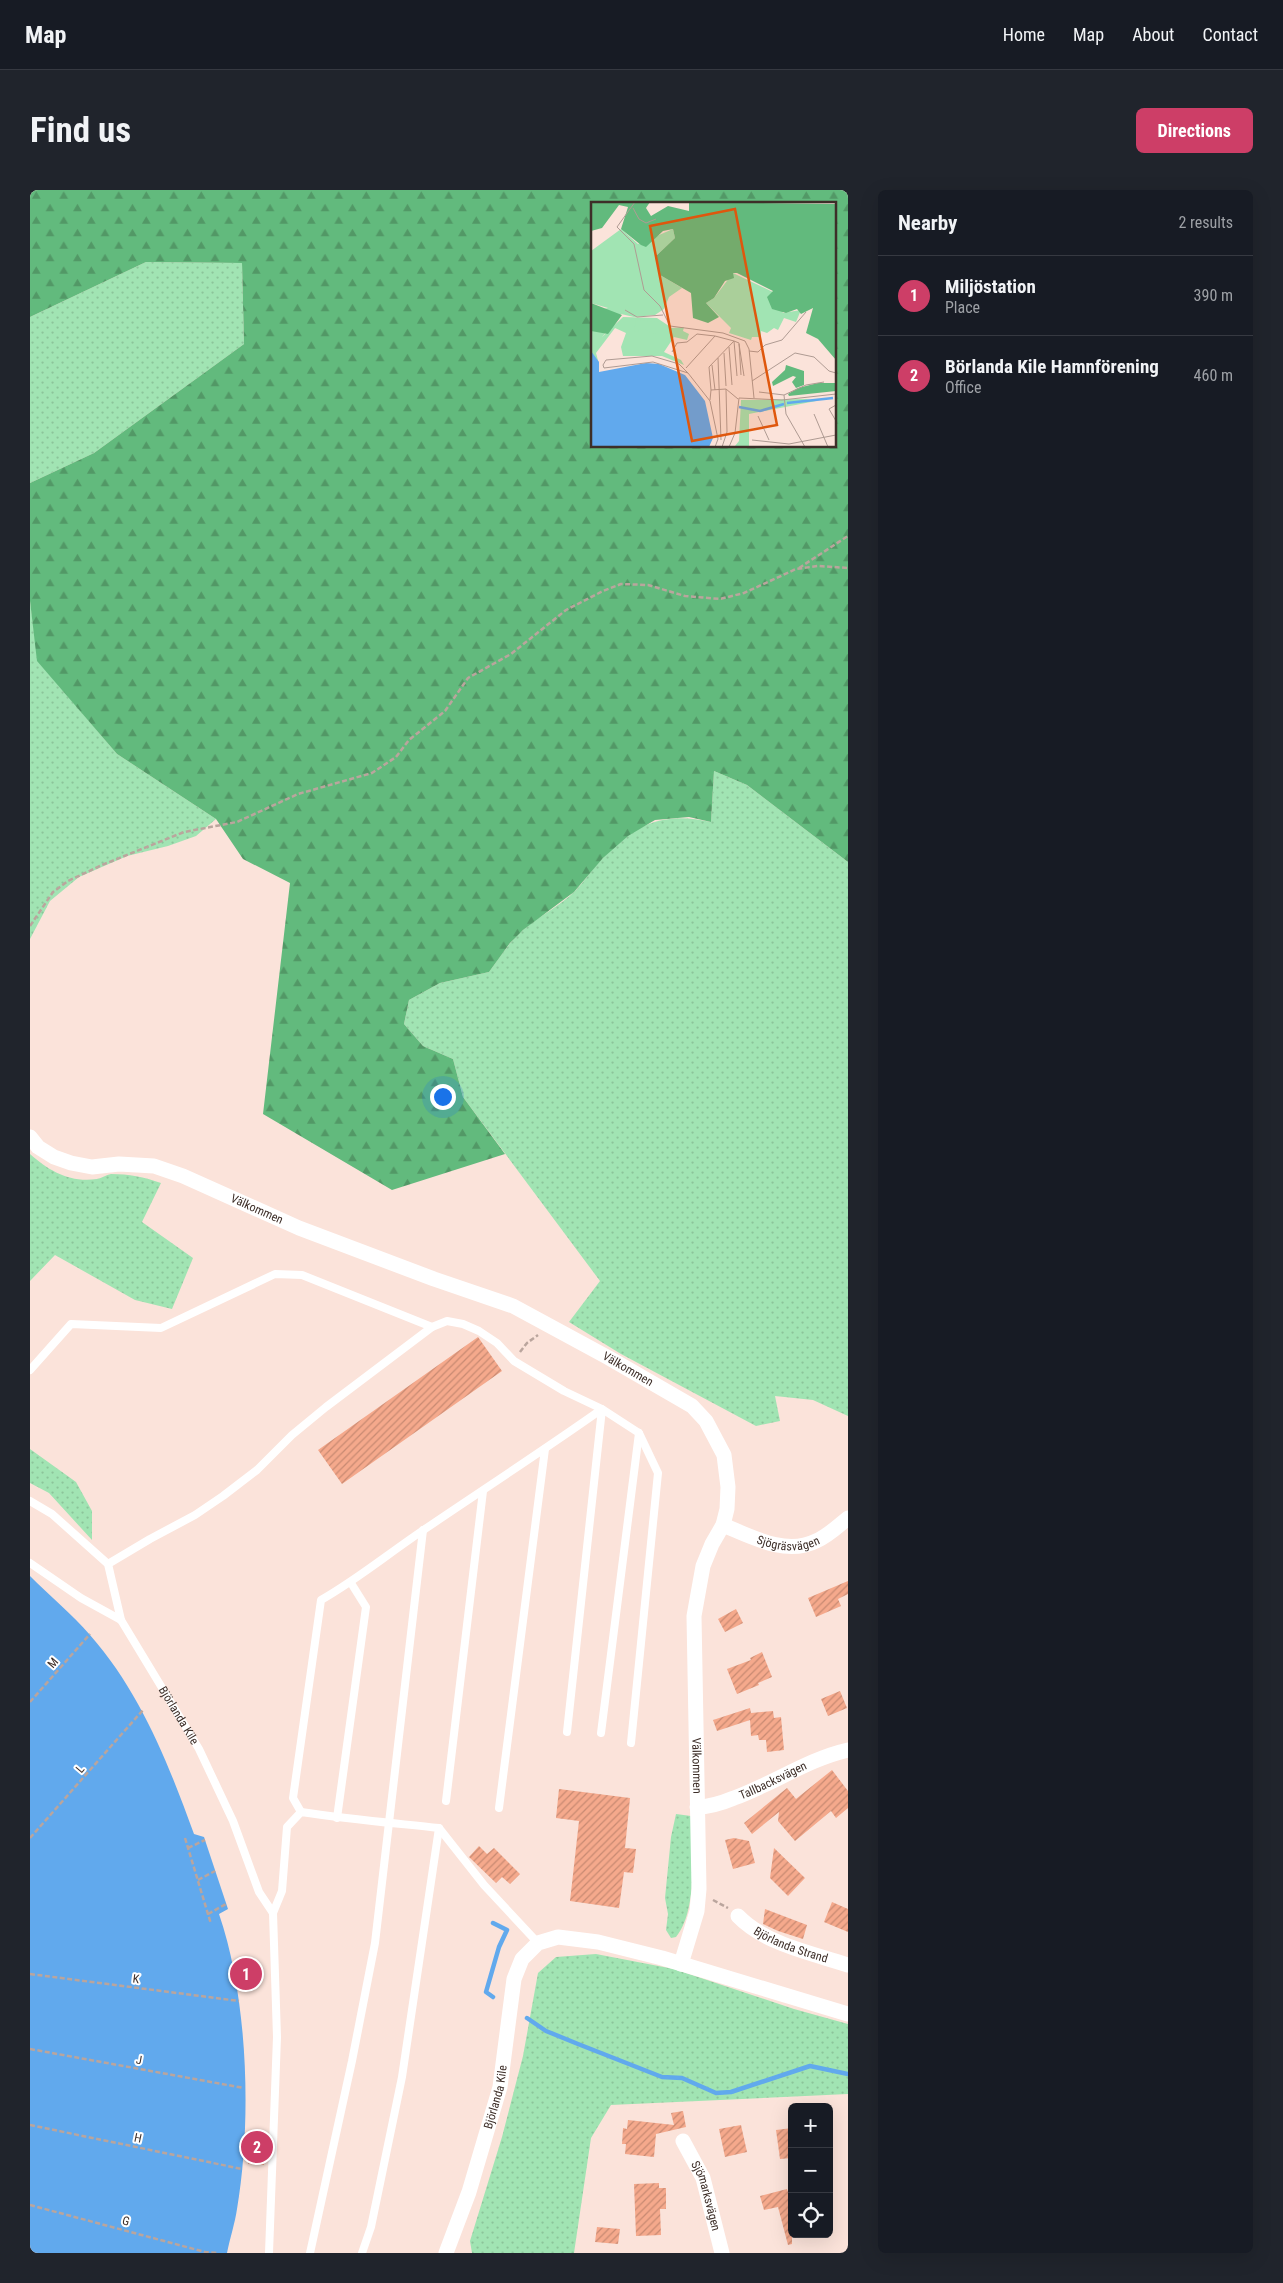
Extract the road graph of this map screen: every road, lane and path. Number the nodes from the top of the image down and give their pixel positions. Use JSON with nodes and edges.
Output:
{"nodes":[{"id":1,"x":848,"y":536,"type":"edge"},
{"id":2,"x":848,"y":568,"type":"edge"},
{"id":3,"x":796,"y":569,"type":"junction"},
{"id":4,"x":30,"y":926,"type":"edge"},
{"id":5,"x":30,"y":1137,"type":"edge"},
{"id":6,"x":542,"y":1321,"type":"junction"},
{"id":7,"x":432,"y":1327,"type":"junction"},
{"id":8,"x":514,"y":1361,"type":"junction"},
{"id":9,"x":30,"y":1370,"type":"edge"},
{"id":10,"x":602,"y":1409,"type":"junction"},
{"id":11,"x":639,"y":1433,"type":"junction"},
{"id":12,"x":545,"y":1449,"type":"junction"},
{"id":13,"x":484,"y":1491,"type":"junction"},
{"id":14,"x":30,"y":1501,"type":"edge"},
{"id":15,"x":848,"y":1518,"type":"edge"},
{"id":16,"x":723,"y":1525,"type":"junction"},
{"id":17,"x":423,"y":1530,"type":"junction"},
{"id":18,"x":30,"y":1562,"type":"edge"},
{"id":19,"x":108,"y":1564,"type":"junction"},
{"id":20,"x":351,"y":1583,"type":"junction"},
{"id":21,"x":121,"y":1620,"type":"junction"},
{"id":22,"x":90,"y":1634,"type":"dead end"},
{"id":23,"x":30,"y":1702,"type":"edge"},
{"id":24,"x":143,"y":1710,"type":"dead end"},
{"id":25,"x":567,"y":1732,"type":"dead end"},
{"id":26,"x":602,"y":1733,"type":"dead end"},
{"id":27,"x":631,"y":1743,"type":"dead end"},
{"id":28,"x":848,"y":1750,"type":"edge"},
{"id":29,"x":446,"y":1801,"type":"dead end"},
{"id":30,"x":697,"y":1807,"type":"junction"},
{"id":31,"x":499,"y":1808,"type":"dead end"},
{"id":32,"x":301,"y":1812,"type":"junction"},
{"id":33,"x":337,"y":1818,"type":"junction"},
{"id":34,"x":390,"y":1822,"type":"junction"},
{"id":35,"x":439,"y":1828,"type":"junction"},
{"id":36,"x":30,"y":1838,"type":"edge"},
{"id":37,"x":185,"y":1838,"type":"dead end"},
{"id":38,"x":205,"y":1840,"type":"dead end"},
{"id":39,"x":188,"y":1848,"type":"junction"},
{"id":40,"x":215,"y":1872,"type":"dead end"},
{"id":41,"x":198,"y":1880,"type":"junction"},
{"id":42,"x":699,"y":1891,"type":"junction"},
{"id":43,"x":226,"y":1904,"type":"dead end"},
{"id":44,"x":208,"y":1914,"type":"junction"},
{"id":45,"x":273,"y":1914,"type":"junction"},
{"id":46,"x":738,"y":1916,"type":"joint"},
{"id":47,"x":211,"y":1924,"type":"dead end"},
{"id":48,"x":538,"y":1943,"type":"junction"},
{"id":49,"x":681,"y":1964,"type":"junction"},
{"id":50,"x":848,"y":1965,"type":"edge"},
{"id":51,"x":30,"y":1974,"type":"edge"},
{"id":52,"x":239,"y":2001,"type":"dead end"},
{"id":53,"x":848,"y":2014,"type":"edge"},
{"id":54,"x":30,"y":2049,"type":"edge"},
{"id":55,"x":244,"y":2088,"type":"dead end"},
{"id":56,"x":30,"y":2125,"type":"edge"},
{"id":57,"x":682,"y":2142,"type":"dead end"},
{"id":58,"x":242,"y":2169,"type":"dead end"},
{"id":59,"x":30,"y":2205,"type":"edge"},
{"id":60,"x":218,"y":2253,"type":"edge"},
{"id":61,"x":269,"y":2253,"type":"edge"},
{"id":62,"x":310,"y":2253,"type":"edge"},
{"id":63,"x":362,"y":2253,"type":"edge"},
{"id":64,"x":446,"y":2253,"type":"edge"},
{"id":65,"x":722,"y":2253,"type":"edge"}],
"edges":[{"from":1,"to":3,"type":"path"},
{"from":2,"to":3,"type":"path"},
{"from":3,"to":4,"type":"path"},
{"from":5,"to":6,"type":"street","name":"Välkommen"},
{"from":6,"to":8,"type":"path"},
{"from":6,"to":16,"type":"street","name":"Välkommen"},
{"from":7,"to":8,"type":"lane"},
{"from":7,"to":9,"type":"lane"},
{"from":7,"to":19,"type":"lane"},
{"from":8,"to":10,"type":"lane"},
{"from":10,"to":11,"type":"lane"},
{"from":10,"to":12,"type":"lane"},
{"from":10,"to":25,"type":"lane"},
{"from":11,"to":26,"type":"lane"},
{"from":11,"to":27,"type":"lane"},
{"from":12,"to":13,"type":"lane"},
{"from":12,"to":31,"type":"lane"},
{"from":13,"to":17,"type":"lane"},
{"from":13,"to":29,"type":"lane"},
{"from":14,"to":19,"type":"lane"},
{"from":15,"to":16,"type":"street","name":"Sjögräsvägen"},
{"from":16,"to":30,"type":"street","name":"Välkommen"},
{"from":17,"to":20,"type":"lane"},
{"from":17,"to":34,"type":"lane"},
{"from":18,"to":21,"type":"lane","name":"Björlanda Kile"},
{"from":19,"to":21,"type":"lane"},
{"from":20,"to":32,"type":"lane"},
{"from":20,"to":33,"type":"lane"},
{"from":21,"to":45,"type":"lane","name":"Björlanda Kile"},
{"from":22,"to":23,"type":"path","name":"M"},
{"from":24,"to":36,"type":"path","name":"L"},
{"from":28,"to":30,"type":"street","name":"Tallbacksvägen"},
{"from":30,"to":42,"type":"street","name":"Välkommen"},
{"from":32,"to":33,"type":"lane"},
{"from":32,"to":45,"type":"lane"},
{"from":33,"to":34,"type":"lane"},
{"from":34,"to":35,"type":"lane"},
{"from":34,"to":62,"type":"lane"},
{"from":35,"to":48,"type":"lane"},
{"from":35,"to":63,"type":"lane"},
{"from":37,"to":39,"type":"path"},
{"from":38,"to":39,"type":"path"},
{"from":39,"to":41,"type":"path"},
{"from":40,"to":41,"type":"path"},
{"from":41,"to":44,"type":"path"},
{"from":42,"to":46,"type":"path"},
{"from":42,"to":49,"type":"street","name":"Välkommen"},
{"from":43,"to":44,"type":"path"},
{"from":44,"to":47,"type":"path"},
{"from":45,"to":61,"type":"lane"},
{"from":46,"to":50,"type":"street","name":"Björlanda Strand"},
{"from":48,"to":49,"type":"street"},
{"from":48,"to":64,"type":"street","name":"Björlanda Kile"},
{"from":49,"to":53,"type":"street"},
{"from":51,"to":52,"type":"path","name":"K"},
{"from":54,"to":55,"type":"path","name":"J"},
{"from":56,"to":58,"type":"path","name":"H"},
{"from":57,"to":65,"type":"street","name":"Sjömarksvägen"},
{"from":59,"to":60,"type":"path","name":"G"}]}
